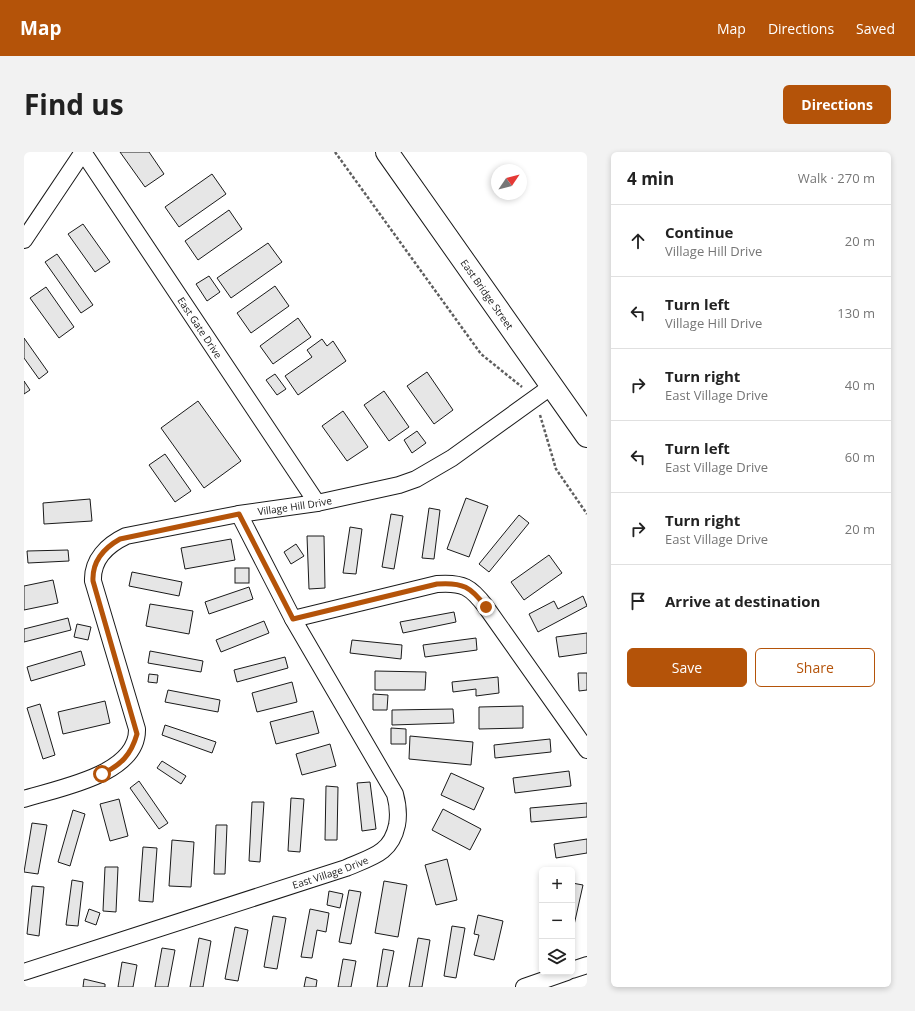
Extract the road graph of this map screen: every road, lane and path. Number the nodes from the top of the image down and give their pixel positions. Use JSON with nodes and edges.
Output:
{"nodes":[{"id":1,"x":83,"y":152,"type":"edge"},
{"id":2,"x":335,"y":152,"type":"edge"},
{"id":3,"x":387,"y":152,"type":"edge"},
{"id":4,"x":29,"y":221,"type":"edge"},
{"id":5,"x":24,"y":240,"type":"edge"},
{"id":6,"x":543,"y":392,"type":"junction"},
{"id":7,"x":587,"y":436,"type":"edge"},
{"id":8,"x":317,"y":502,"type":"junction"},
{"id":9,"x":239,"y":514,"type":"junction"},
{"id":10,"x":587,"y":514,"type":"edge"},
{"id":11,"x":293,"y":619,"type":"junction"},
{"id":12,"x":587,"y":750,"type":"edge"},
{"id":13,"x":24,"y":799,"type":"edge"},
{"id":14,"x":587,"y":965,"type":"edge"},
{"id":15,"x":575,"y":969,"type":"edge"},
{"id":16,"x":24,"y":972,"type":"edge"},
{"id":17,"x":558,"y":975,"type":"edge"},
{"id":18,"x":524,"y":987,"type":"edge"}],
"edges":[{"from":1,"to":4,"type":"street"},
{"from":1,"to":8,"type":"street","name":"East Gate Drive"},
{"from":2,"to":6,"type":"path"},
{"from":3,"to":6,"type":"main road","name":"East Bridge Street"},
{"from":4,"to":5,"type":"street"},
{"from":6,"to":7,"type":"main road","name":"East Bridge Street"},
{"from":6,"to":8,"type":"street","name":"Village Hill Drive"},
{"from":6,"to":10,"type":"path"},
{"from":8,"to":9,"type":"street","name":"Village Hill Drive"},
{"from":9,"to":11,"type":"street","name":"East Village Drive"},
{"from":9,"to":13,"type":"street","name":"Village Hill Drive"},
{"from":11,"to":12,"type":"street"},
{"from":11,"to":16,"type":"street","name":"East Village Drive"},
{"from":14,"to":15,"type":"street"},
{"from":17,"to":18,"type":"street"}]}
